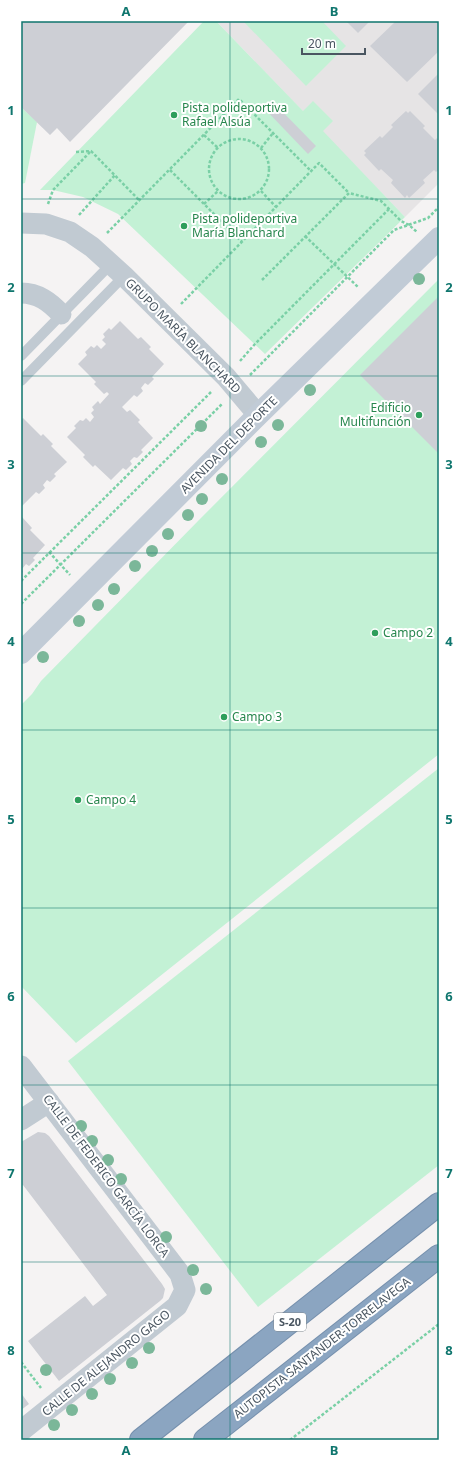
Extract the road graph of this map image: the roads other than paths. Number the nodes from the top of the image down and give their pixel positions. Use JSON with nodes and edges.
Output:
{"nodes":[{"id":1,"x":31,"y":224,"type":"edge"},
{"id":2,"x":435,"y":242,"type":"edge"},
{"id":3,"x":117,"y":270,"type":"junction"},
{"id":4,"x":21,"y":293,"type":"edge"},
{"id":5,"x":61,"y":314,"type":"junction"},
{"id":6,"x":21,"y":356,"type":"edge"},
{"id":7,"x":21,"y":380,"type":"edge"},
{"id":8,"x":258,"y":415,"type":"junction"},
{"id":9,"x":21,"y":653,"type":"edge"},
{"id":10,"x":21,"y":1066,"type":"edge"},
{"id":11,"x":49,"y":1102,"type":"junction"},
{"id":12,"x":21,"y":1120,"type":"edge"},
{"id":13,"x":439,"y":1204,"type":"edge"},
{"id":14,"x":439,"y":1256,"type":"edge"},
{"id":15,"x":185,"y":1290,"type":"joint"},
{"id":16,"x":21,"y":1431,"type":"edge"},
{"id":17,"x":141,"y":1440,"type":"edge"},
{"id":18,"x":206,"y":1440,"type":"edge"}],
"edges":[{"from":1,"to":3,"type":"street","name":"GRUPO MARÍA BLANCHARD"},
{"from":2,"to":8,"type":"main road","name":"AVENIDA DEL DEPORTE"},
{"from":3,"to":5,"type":"lane"},
{"from":3,"to":7,"type":"lane","name":"GRUPO MARÍA BLANCHARD"},
{"from":3,"to":8,"type":"street","name":"GRUPO MARÍA BLANCHARD"},
{"from":4,"to":5,"type":"street"},
{"from":5,"to":6,"type":"lane"},
{"from":8,"to":9,"type":"main road","name":"AVENIDA DEL DEPORTE"},
{"from":10,"to":11,"type":"street","name":"CALLE DE FEDERICO GARCÍA LORCA"},
{"from":11,"to":12,"type":"street"},
{"from":11,"to":15,"type":"street","name":"CALLE DE FEDERICO GARCÍA LORCA"},
{"from":13,"to":17,"type":"highway","number":"S-20"},
{"from":14,"to":18,"type":"highway","name":"AUTOPISTA SANTANDER-TORRELAVEGA"},
{"from":15,"to":16,"type":"street","name":"CALLE DE ALEJANDRO GAGO"}]}
